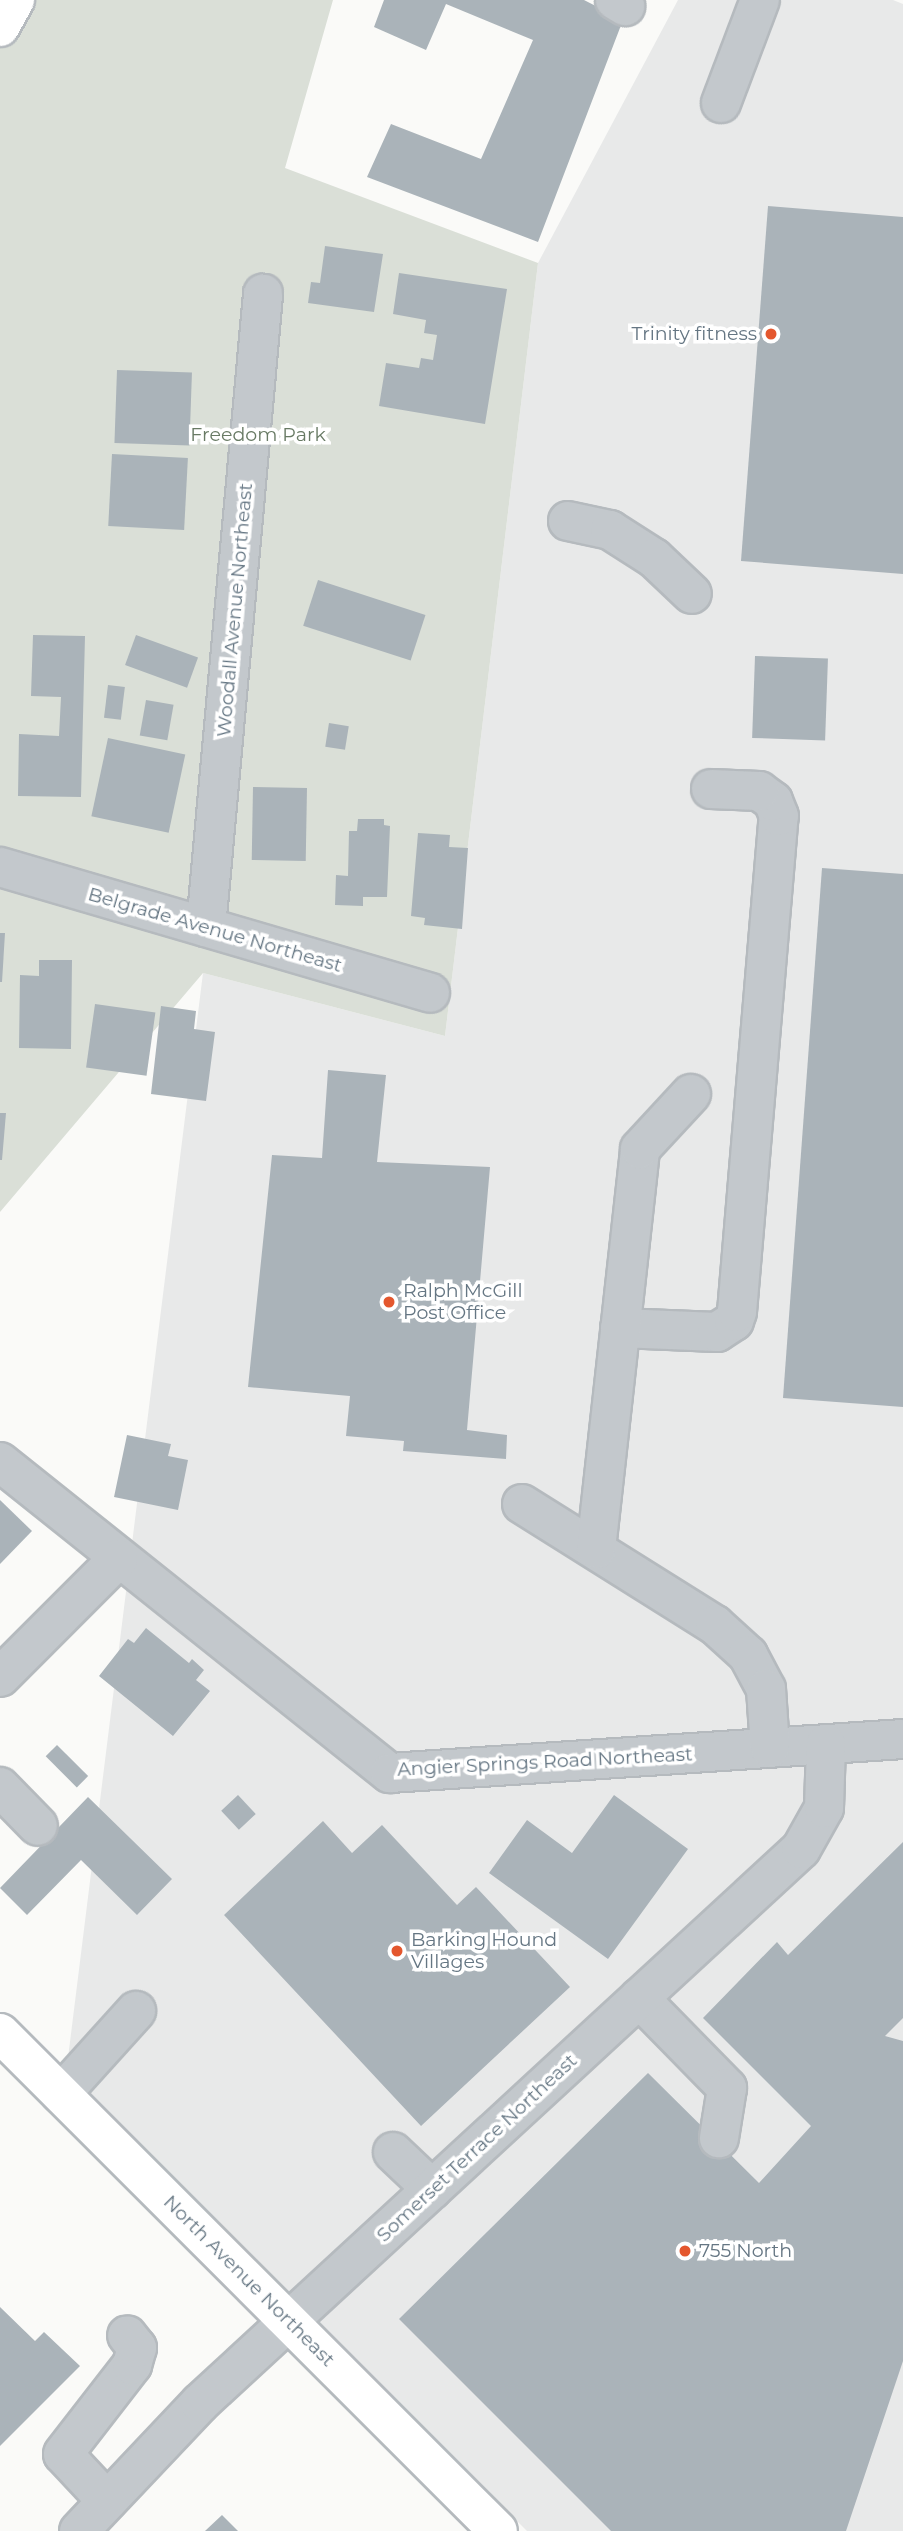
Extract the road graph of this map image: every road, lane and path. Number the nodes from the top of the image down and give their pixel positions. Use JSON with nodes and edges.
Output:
{"nodes":[{"id":1,"x":15,"y":0,"type":"edge"},
{"id":2,"x":760,"y":0,"type":"edge"},
{"id":3,"x":0,"y":27,"type":"edge"},
{"id":4,"x":721,"y":103,"type":"dead end"},
{"id":5,"x":263,"y":294,"type":"dead end"},
{"id":6,"x":568,"y":521,"type":"dead end"},
{"id":7,"x":692,"y":594,"type":"dead end"},
{"id":8,"x":711,"y":789,"type":"dead end"},
{"id":9,"x":0,"y":867,"type":"edge"},
{"id":10,"x":206,"y":927,"type":"junction"},
{"id":11,"x":430,"y":993,"type":"dead end"},
{"id":12,"x":691,"y":1094,"type":"dead end"},
{"id":13,"x":620,"y":1328,"type":"junction"},
{"id":14,"x":0,"y":1462,"type":"edge"},
{"id":15,"x":522,"y":1504,"type":"dead end"},
{"id":16,"x":596,"y":1549,"type":"junction"},
{"id":17,"x":118,"y":1559,"type":"junction"},
{"id":18,"x":0,"y":1677,"type":"edge"},
{"id":19,"x":903,"y":1739,"type":"edge"},
{"id":20,"x":826,"y":1744,"type":"junction"},
{"id":21,"x":769,"y":1748,"type":"junction"},
{"id":22,"x":0,"y":1787,"type":"edge"},
{"id":23,"x":38,"y":1826,"type":"dead end"},
{"id":24,"x":639,"y":1998,"type":"junction"},
{"id":25,"x":135,"y":2011,"type":"dead end"},
{"id":26,"x":0,"y":2033,"type":"edge"},
{"id":27,"x":61,"y":2094,"type":"junction"},
{"id":28,"x":719,"y":2138,"type":"dead end"},
{"id":29,"x":393,"y":2152,"type":"dead end"},
{"id":30,"x":432,"y":2189,"type":"junction"},
{"id":31,"x":288,"y":2321,"type":"junction"},
{"id":32,"x":127,"y":2335,"type":"dead end"},
{"id":33,"x":107,"y":2501,"type":"junction"},
{"id":34,"x":79,"y":2531,"type":"edge"},
{"id":35,"x":498,"y":2531,"type":"edge"}],
"edges":[{"from":1,"to":3,"type":"main road"},
{"from":2,"to":4,"type":"street"},
{"from":5,"to":10,"type":"street","name":"Woodall Avenue Northeast"},
{"from":6,"to":7,"type":"street"},
{"from":8,"to":13,"type":"street"},
{"from":9,"to":10,"type":"street","name":"Belgrade Avenue Northeast"},
{"from":10,"to":11,"type":"street","name":"Belgrade Avenue Northeast"},
{"from":12,"to":13,"type":"street"},
{"from":13,"to":16,"type":"street"},
{"from":14,"to":17,"type":"street","name":"Angier Springs Road Northeast"},
{"from":15,"to":16,"type":"street"},
{"from":16,"to":21,"type":"street"},
{"from":17,"to":18,"type":"street"},
{"from":17,"to":21,"type":"street","name":"Angier Springs Road Northeast"},
{"from":19,"to":20,"type":"street","name":"Angier Springs Road Northeast"},
{"from":20,"to":21,"type":"street","name":"Angier Springs Road Northeast"},
{"from":20,"to":24,"type":"street","name":"Somerset Terrace Northeast"},
{"from":22,"to":23,"type":"street"},
{"from":24,"to":28,"type":"street"},
{"from":24,"to":30,"type":"street","name":"Somerset Terrace Northeast"},
{"from":25,"to":27,"type":"street"},
{"from":26,"to":27,"type":"main road","name":"North Avenue Northeast"},
{"from":27,"to":31,"type":"main road","name":"North Avenue Northeast"},
{"from":29,"to":30,"type":"street"},
{"from":30,"to":31,"type":"street","name":"Somerset Terrace Northeast"},
{"from":31,"to":33,"type":"street","name":"Somerset Terrace Northeast"},
{"from":31,"to":35,"type":"main road","name":"North Avenue Northeast"},
{"from":32,"to":33,"type":"street"},
{"from":33,"to":34,"type":"street","name":"Somerset Terrace Northeast"}]}
